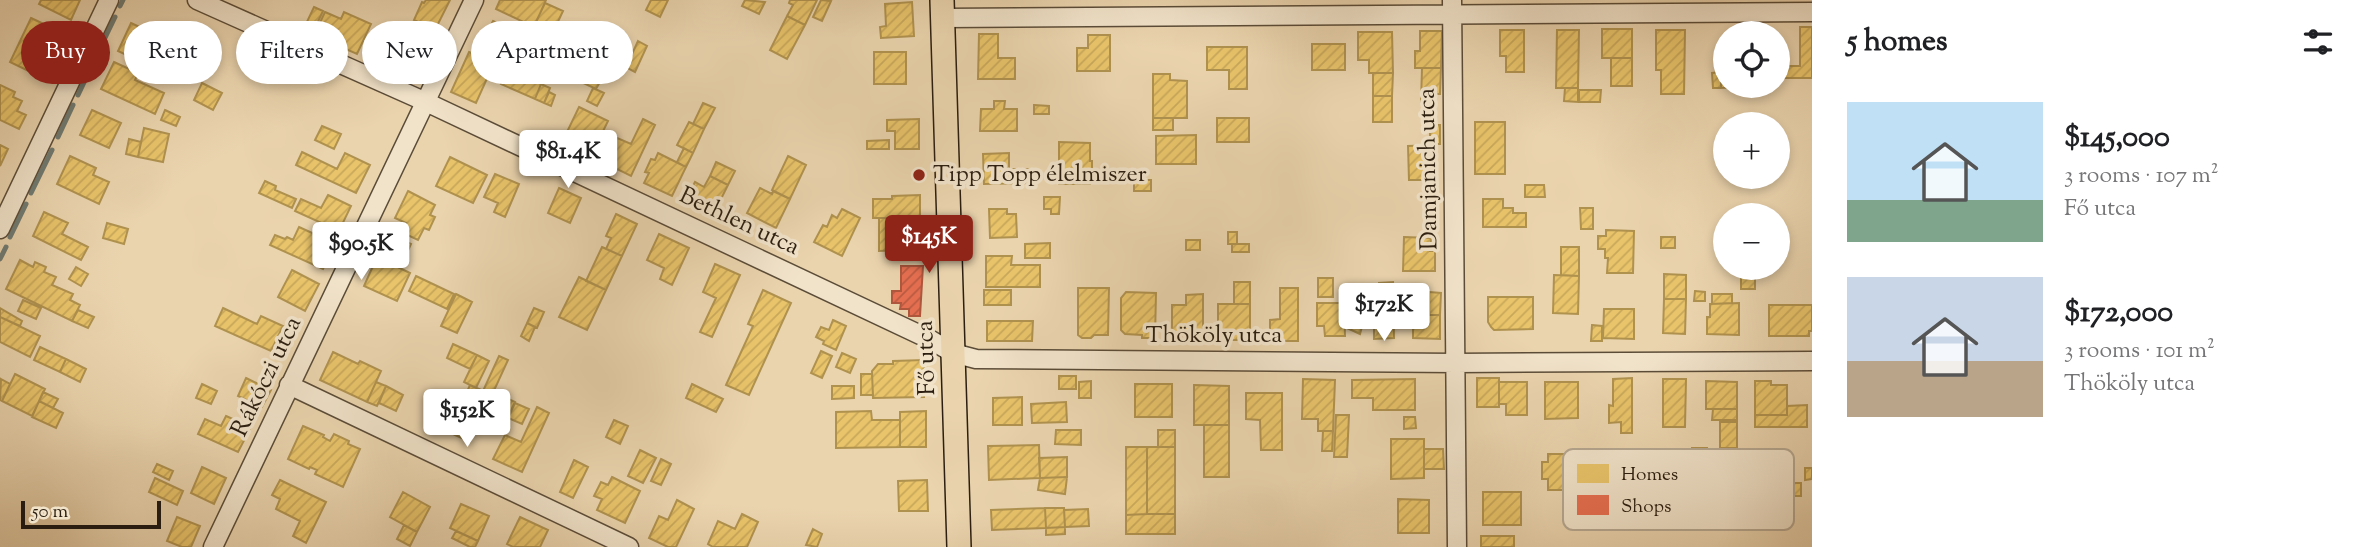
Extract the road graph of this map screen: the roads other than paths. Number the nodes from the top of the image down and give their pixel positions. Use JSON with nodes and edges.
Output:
{"nodes":[{"id":1,"x":109,"y":0,"type":"edge"},
{"id":2,"x":197,"y":0,"type":"edge"},
{"id":3,"x":474,"y":0,"type":"edge"},
{"id":4,"x":1452,"y":7,"type":"edge"},
{"id":5,"x":943,"y":9,"type":"edge"},
{"id":6,"x":1812,"y":12,"type":"edge"},
{"id":7,"x":426,"y":102,"type":"junction"},
{"id":8,"x":0,"y":229,"type":"edge"},
{"id":9,"x":953,"y":353,"type":"junction"},
{"id":10,"x":1812,"y":361,"type":"edge"},
{"id":11,"x":1455,"y":363,"type":"junction"},
{"id":12,"x":289,"y":386,"type":"junction"},
{"id":13,"x":213,"y":547,"type":"edge"},
{"id":14,"x":629,"y":547,"type":"edge"},
{"id":15,"x":959,"y":547,"type":"edge"},
{"id":16,"x":1457,"y":547,"type":"edge"}],
"edges":[{"from":1,"to":8,"type":"street"},
{"from":2,"to":7,"type":"street","name":"Bethlen utca"},
{"from":3,"to":7,"type":"street","name":"Rákóczi utca"},
{"from":4,"to":5,"type":"street"},
{"from":4,"to":6,"type":"street"},
{"from":4,"to":11,"type":"street","name":"Damjanich utca"},
{"from":5,"to":9,"type":"main road","name":"Fő utca"},
{"from":7,"to":9,"type":"street","name":"Bethlen utca"},
{"from":7,"to":12,"type":"street","name":"Rákóczi utca"},
{"from":9,"to":11,"type":"street","name":"Thököly utca"},
{"from":9,"to":15,"type":"main road","name":"Fő utca"},
{"from":10,"to":11,"type":"street","name":"Thököly utca"},
{"from":11,"to":16,"type":"street","name":"Damjanich utca"},
{"from":12,"to":13,"type":"street","name":"Rákóczi utca"},
{"from":12,"to":14,"type":"street"}]}
